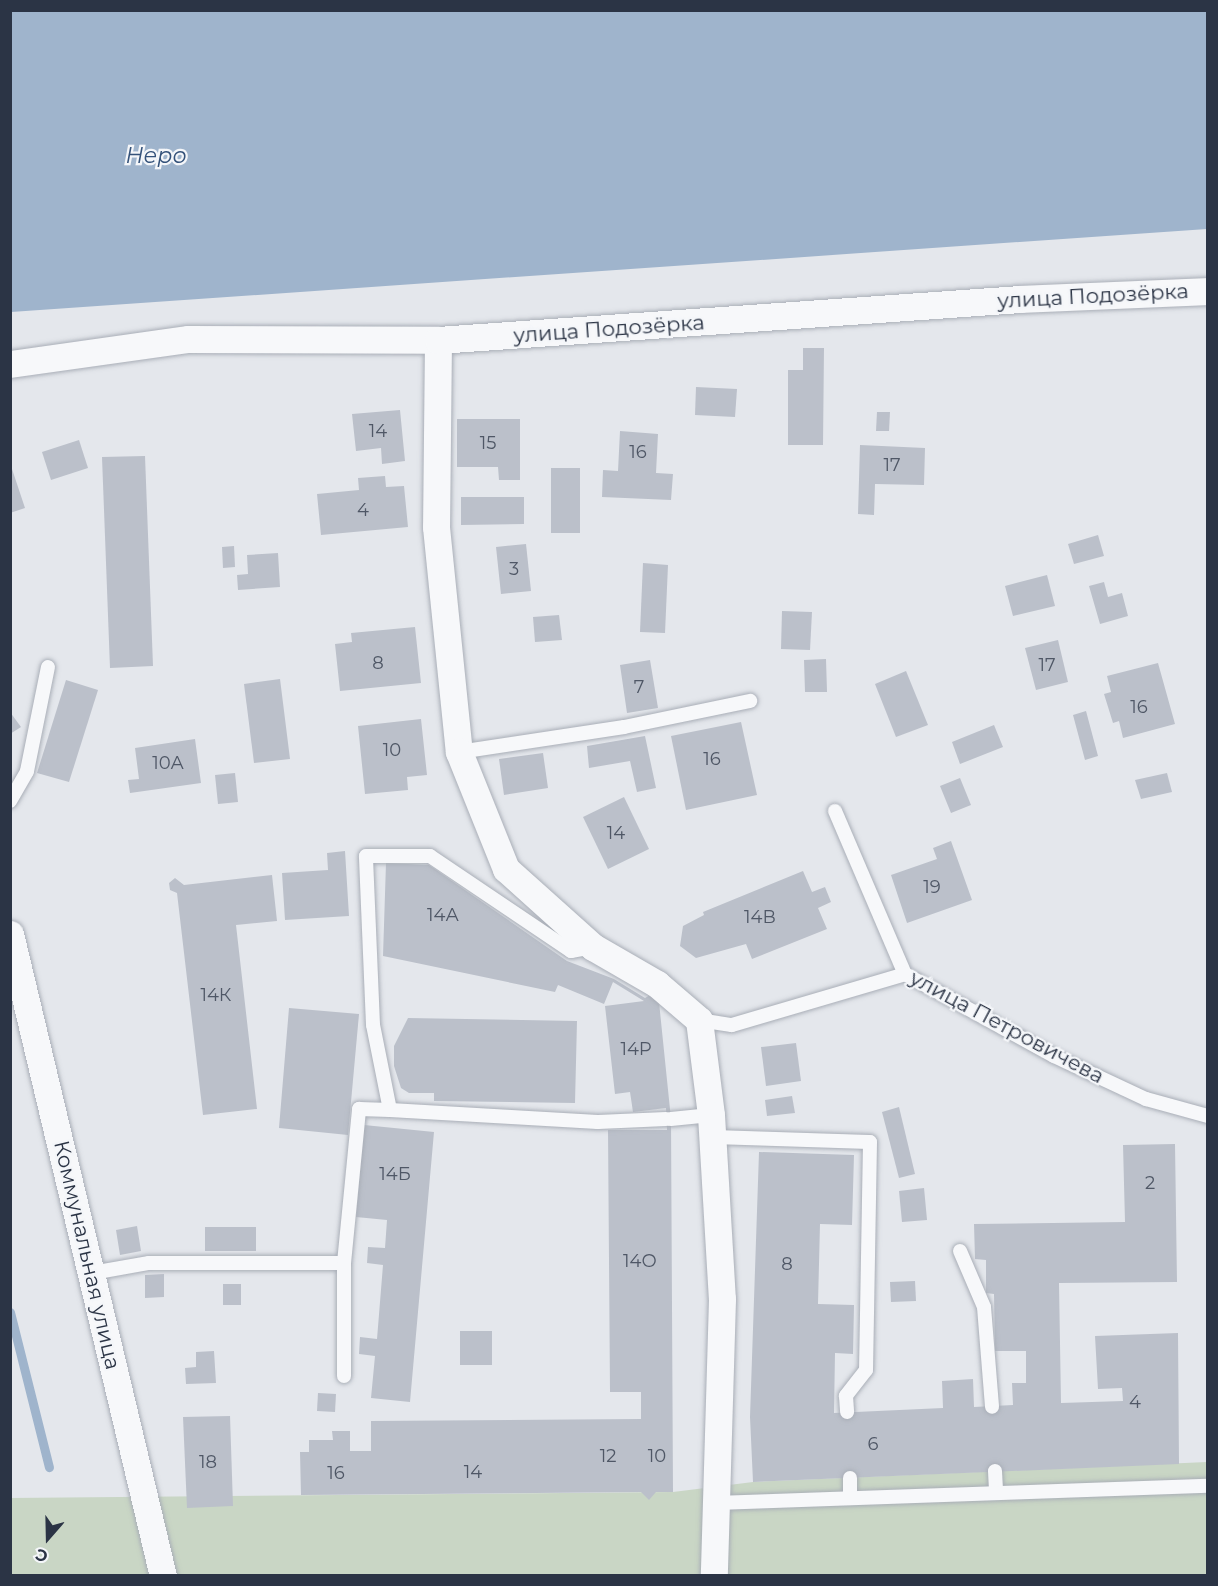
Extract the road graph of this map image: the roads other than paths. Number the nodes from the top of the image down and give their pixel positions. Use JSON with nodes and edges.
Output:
{"nodes":[{"id":1,"x":1208,"y":291,"type":"edge"},
{"id":2,"x":438,"y":340,"type":"junction"},
{"id":3,"x":10,"y":364,"type":"edge"},
{"id":4,"x":48,"y":666,"type":"dead end"},
{"id":5,"x":750,"y":701,"type":"dead end"},
{"id":6,"x":459,"y":752,"type":"junction"},
{"id":7,"x":10,"y":801,"type":"edge"},
{"id":8,"x":835,"y":811,"type":"dead end"},
{"id":9,"x":10,"y":934,"type":"edge"},
{"id":10,"x":593,"y":947,"type":"junction"},
{"id":11,"x":905,"y":974,"type":"junction"},
{"id":12,"x":699,"y":1020,"type":"junction"},
{"id":13,"x":390,"y":1110,"type":"junction"},
{"id":14,"x":1208,"y":1116,"type":"edge"},
{"id":15,"x":712,"y":1126,"type":"junction"},
{"id":16,"x":960,"y":1251,"type":"dead end"},
{"id":17,"x":344,"y":1263,"type":"junction"},
{"id":18,"x":92,"y":1273,"type":"junction"},
{"id":19,"x":344,"y":1376,"type":"dead end"},
{"id":20,"x":992,"y":1407,"type":"dead end"},
{"id":21,"x":847,"y":1412,"type":"dead end"},
{"id":22,"x":995,"y":1471,"type":"dead end"},
{"id":23,"x":850,"y":1478,"type":"dead end"},
{"id":24,"x":1208,"y":1486,"type":"edge"},
{"id":25,"x":996,"y":1493,"type":"junction"},
{"id":26,"x":850,"y":1498,"type":"junction"},
{"id":27,"x":716,"y":1503,"type":"junction"},
{"id":28,"x":163,"y":1575,"type":"edge"},
{"id":29,"x":714,"y":1575,"type":"edge"}],
"edges":[{"from":1,"to":2,"type":"street","name":"улица Подозёрка"},
{"from":2,"to":3,"type":"street","name":"улица Подозёрка"},
{"from":2,"to":6,"type":"street"},
{"from":4,"to":7,"type":"lane"},
{"from":5,"to":6,"type":"lane"},
{"from":6,"to":10,"type":"street"},
{"from":8,"to":11,"type":"lane","name":"улица Петровичева"},
{"from":9,"to":18,"type":"street","name":"Коммунальная улица"},
{"from":10,"to":12,"type":"street"},
{"from":10,"to":13,"type":"lane"},
{"from":11,"to":12,"type":"lane"},
{"from":11,"to":14,"type":"lane","name":"улица Петровичева"},
{"from":12,"to":15,"type":"street"},
{"from":13,"to":15,"type":"lane"},
{"from":13,"to":17,"type":"lane"},
{"from":15,"to":21,"type":"lane"},
{"from":15,"to":27,"type":"street"},
{"from":16,"to":20,"type":"lane"},
{"from":17,"to":18,"type":"lane"},
{"from":17,"to":19,"type":"lane"},
{"from":18,"to":28,"type":"street","name":"Коммунальная улица"},
{"from":22,"to":25,"type":"lane"},
{"from":23,"to":26,"type":"lane"},
{"from":24,"to":25,"type":"lane"},
{"from":25,"to":26,"type":"lane"},
{"from":26,"to":27,"type":"lane"},
{"from":27,"to":29,"type":"street"}]}
